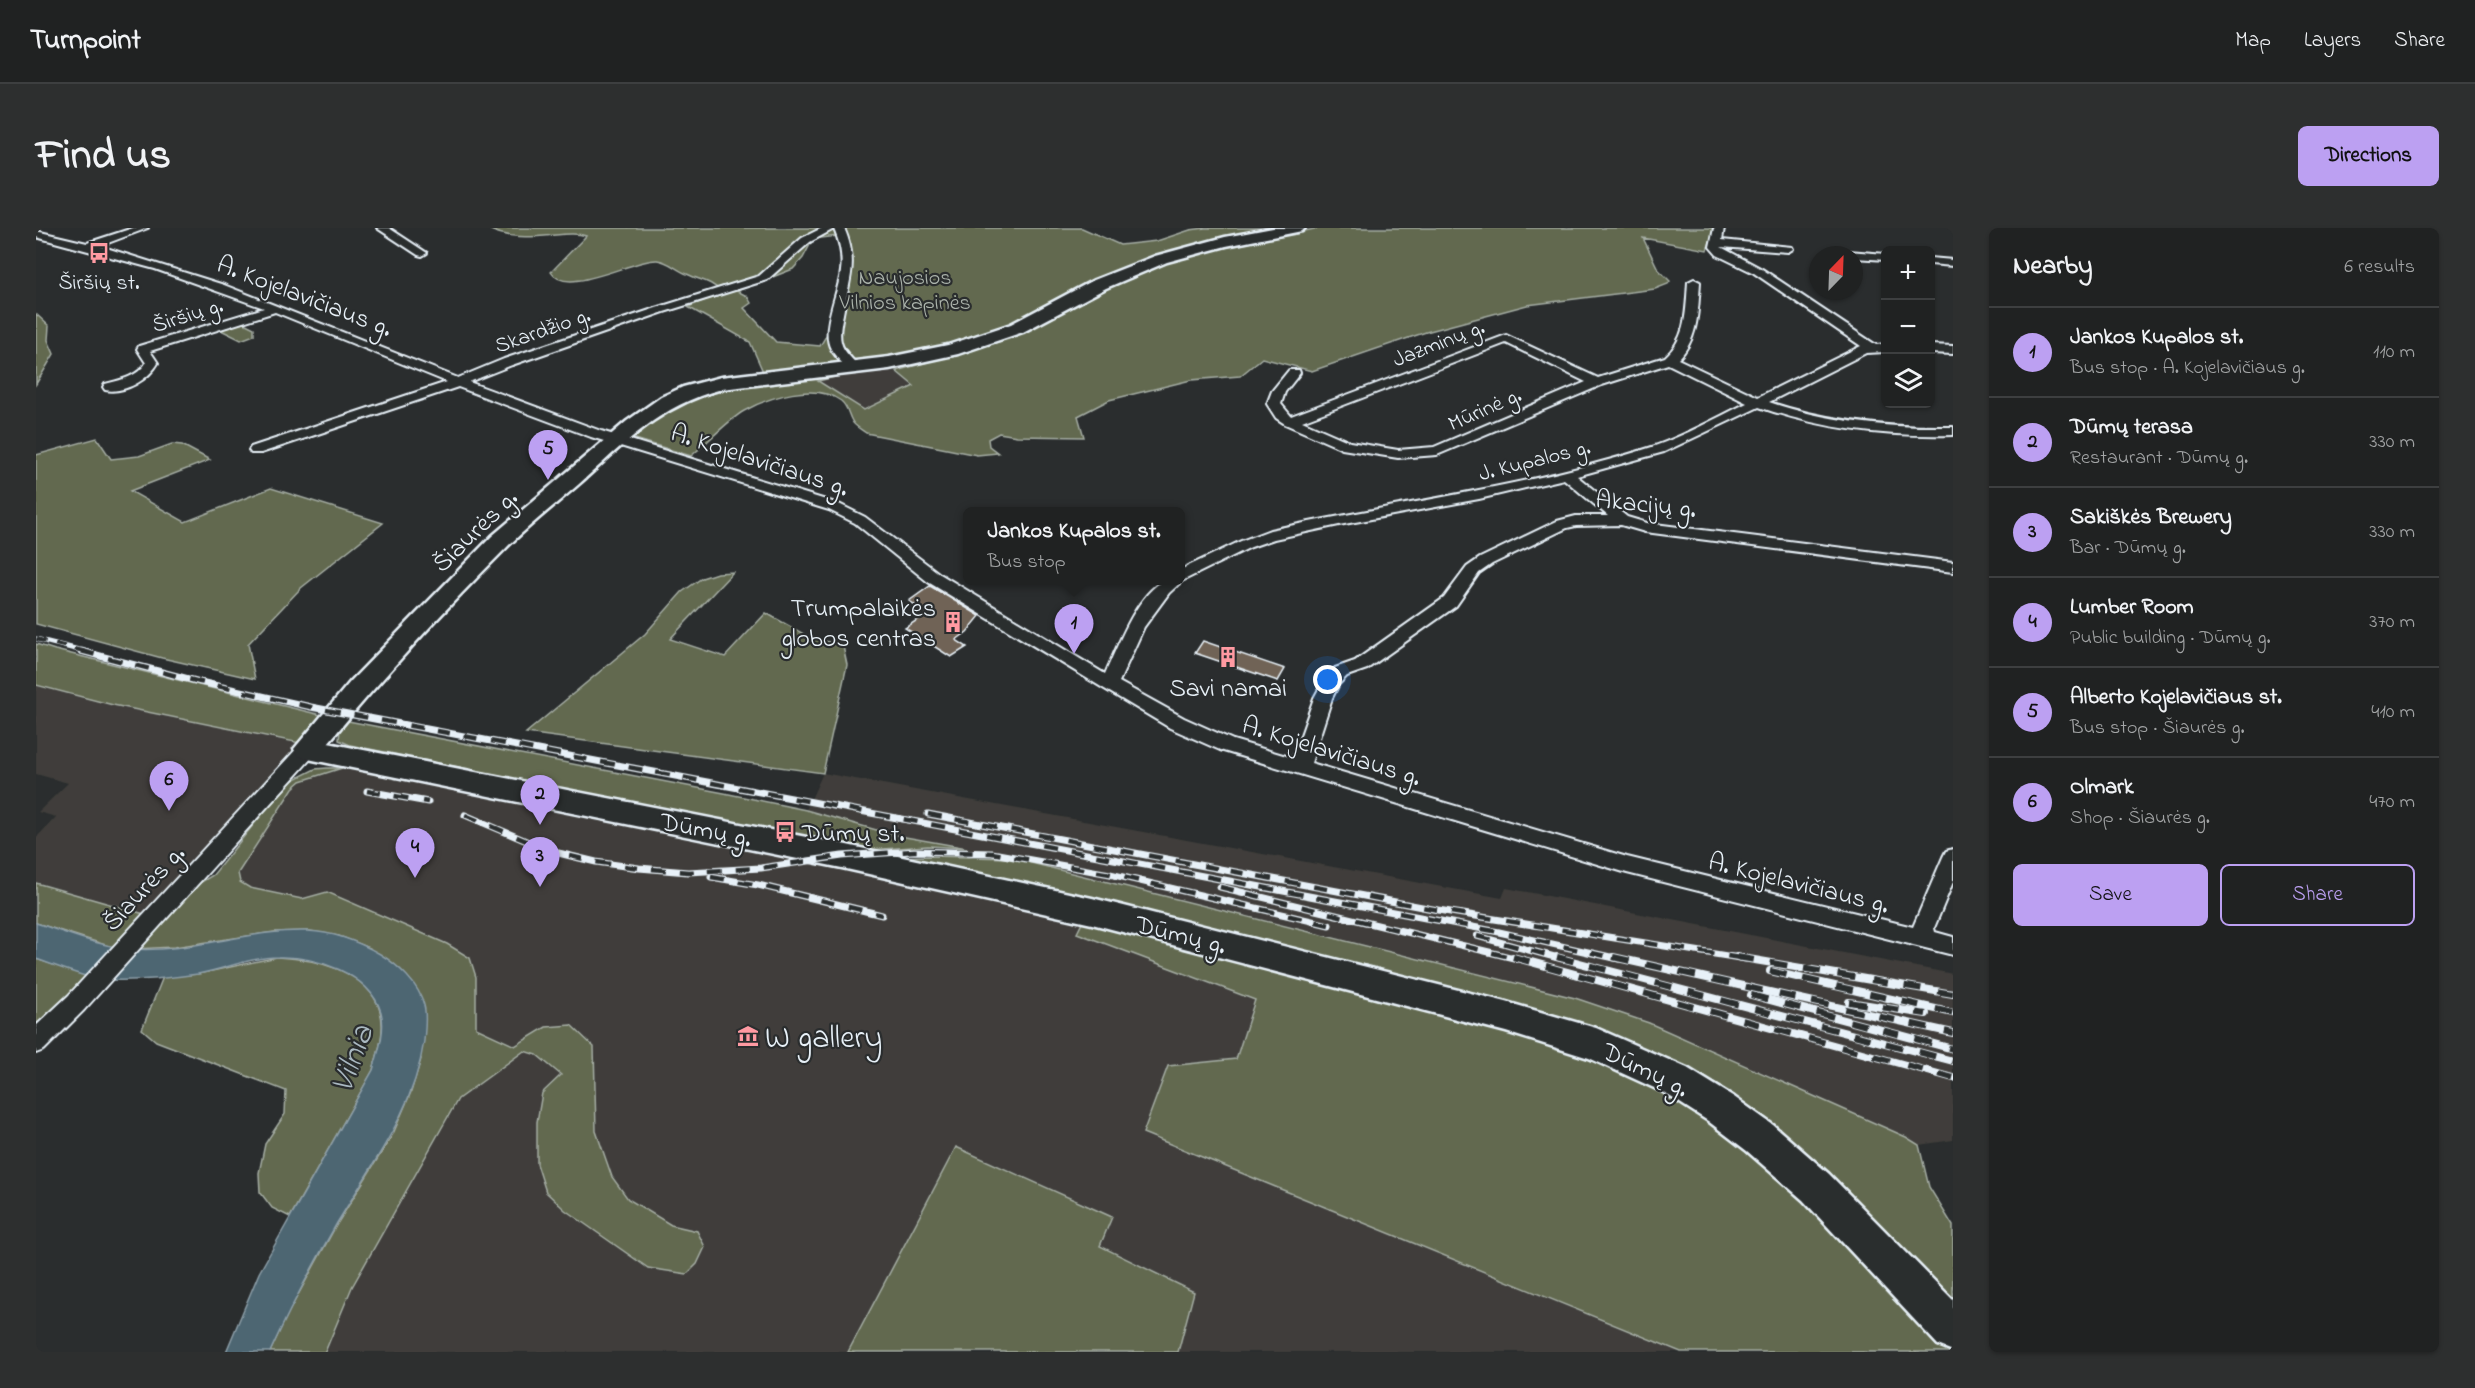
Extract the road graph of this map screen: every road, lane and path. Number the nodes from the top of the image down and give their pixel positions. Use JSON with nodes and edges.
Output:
{"nodes":[{"id":1,"x":143,"y":228,"type":"edge"},
{"id":2,"x":382,"y":228,"type":"edge"},
{"id":3,"x":830,"y":228,"type":"edge"},
{"id":4,"x":838,"y":228,"type":"edge"},
{"id":5,"x":1297,"y":228,"type":"edge"},
{"id":6,"x":1719,"y":228,"type":"edge"},
{"id":7,"x":36,"y":234,"type":"edge"},
{"id":8,"x":1716,"y":243,"type":"junction"},
{"id":9,"x":89,"y":246,"type":"junction"},
{"id":10,"x":1788,"y":249,"type":"dead end"},
{"id":11,"x":422,"y":253,"type":"dead end"},
{"id":12,"x":1863,"y":255,"type":"edge"},
{"id":13,"x":1881,"y":257,"type":"edge"},
{"id":14,"x":1935,"y":261,"type":"edge"},
{"id":15,"x":1953,"y":263,"type":"edge"},
{"id":16,"x":1694,"y":282,"type":"dead end"},
{"id":17,"x":273,"y":309,"type":"junction"},
{"id":18,"x":1878,"y":348,"type":"edge"},
{"id":19,"x":1935,"y":349,"type":"edge"},
{"id":20,"x":1953,"y":350,"type":"edge"},
{"id":21,"x":1669,"y":360,"type":"junction"},
{"id":22,"x":854,"y":368,"type":"junction"},
{"id":23,"x":1294,"y":374,"type":"dead end"},
{"id":24,"x":458,"y":382,"type":"junction"},
{"id":25,"x":1597,"y":382,"type":"junction"},
{"id":26,"x":110,"y":387,"type":"dead end"},
{"id":27,"x":1759,"y":402,"type":"junction"},
{"id":28,"x":1290,"y":421,"type":"junction"},
{"id":29,"x":1953,"y":431,"type":"edge"},
{"id":30,"x":617,"y":440,"type":"junction"},
{"id":31,"x":256,"y":450,"type":"dead end"},
{"id":32,"x":1567,"y":475,"type":"junction"},
{"id":33,"x":1622,"y":520,"type":"junction"},
{"id":34,"x":1953,"y":567,"type":"edge"},
{"id":35,"x":1185,"y":574,"type":"edge"},
{"id":36,"x":1168,"y":585,"type":"edge"},
{"id":37,"x":1109,"y":684,"type":"junction"},
{"id":38,"x":308,"y":749,"type":"junction"},
{"id":39,"x":1300,"y":766,"type":"junction"},
{"id":40,"x":1953,"y":856,"type":"edge"},
{"id":41,"x":1926,"y":940,"type":"junction"},
{"id":42,"x":1953,"y":946,"type":"edge"},
{"id":43,"x":36,"y":1042,"type":"edge"},
{"id":44,"x":1953,"y":1330,"type":"edge"}],
"edges":[{"from":1,"to":9,"type":"street"},
{"from":2,"to":11,"type":"street"},
{"from":3,"to":24,"type":"street","name":"Skardžio g."},
{"from":4,"to":22,"type":"street"},
{"from":5,"to":22,"type":"main road","name":"Šiaurės g."},
{"from":6,"to":8,"type":"street"},
{"from":7,"to":9,"type":"street","name":"A. Kojelavičiaus g."},
{"from":8,"to":10,"type":"street"},
{"from":8,"to":18,"type":"street"},
{"from":9,"to":17,"type":"street","name":"A. Kojelavičiaus g."},
{"from":12,"to":13,"type":"street"},
{"from":14,"to":15,"type":"street"},
{"from":16,"to":21,"type":"street"},
{"from":17,"to":24,"type":"street","name":"A. Kojelavičiaus g."},
{"from":17,"to":26,"type":"street","name":"Širšių g."},
{"from":18,"to":27,"type":"street","name":"J. Kupalos g."},
{"from":19,"to":20,"type":"street"},
{"from":21,"to":25,"type":"street","name":"Mūrinė g."},
{"from":21,"to":27,"type":"street"},
{"from":22,"to":30,"type":"main road","name":"Šiaurės g."},
{"from":23,"to":28,"type":"street"},
{"from":24,"to":30,"type":"street","name":"A. Kojelavičiaus g."},
{"from":24,"to":31,"type":"street","name":"Skardžio g."},
{"from":25,"to":28,"type":"street","name":"Mūrinė g."},
{"from":25,"to":28,"type":"street","name":"Jazminų g."},
{"from":27,"to":29,"type":"street"},
{"from":27,"to":32,"type":"street","name":"J. Kupalos g."},
{"from":30,"to":37,"type":"street","name":"A. Kojelavičiaus g."},
{"from":30,"to":38,"type":"main road","name":"Šiaurės g."},
{"from":32,"to":33,"type":"street"},
{"from":32,"to":35,"type":"street","name":"J. Kupalos g."},
{"from":33,"to":34,"type":"street","name":"Akacijų g."},
{"from":33,"to":39,"type":"street","name":"Akacijų g."},
{"from":36,"to":37,"type":"street"},
{"from":37,"to":39,"type":"street","name":"A. Kojelavičiaus g."},
{"from":38,"to":43,"type":"street","name":"Šiaurės g."},
{"from":38,"to":44,"type":"main road","name":"Dūmų g."},
{"from":39,"to":41,"type":"street","name":"A. Kojelavičiaus g."},
{"from":40,"to":41,"type":"street"},
{"from":41,"to":42,"type":"street","name":"A. Kojelavičiaus g."}]}
